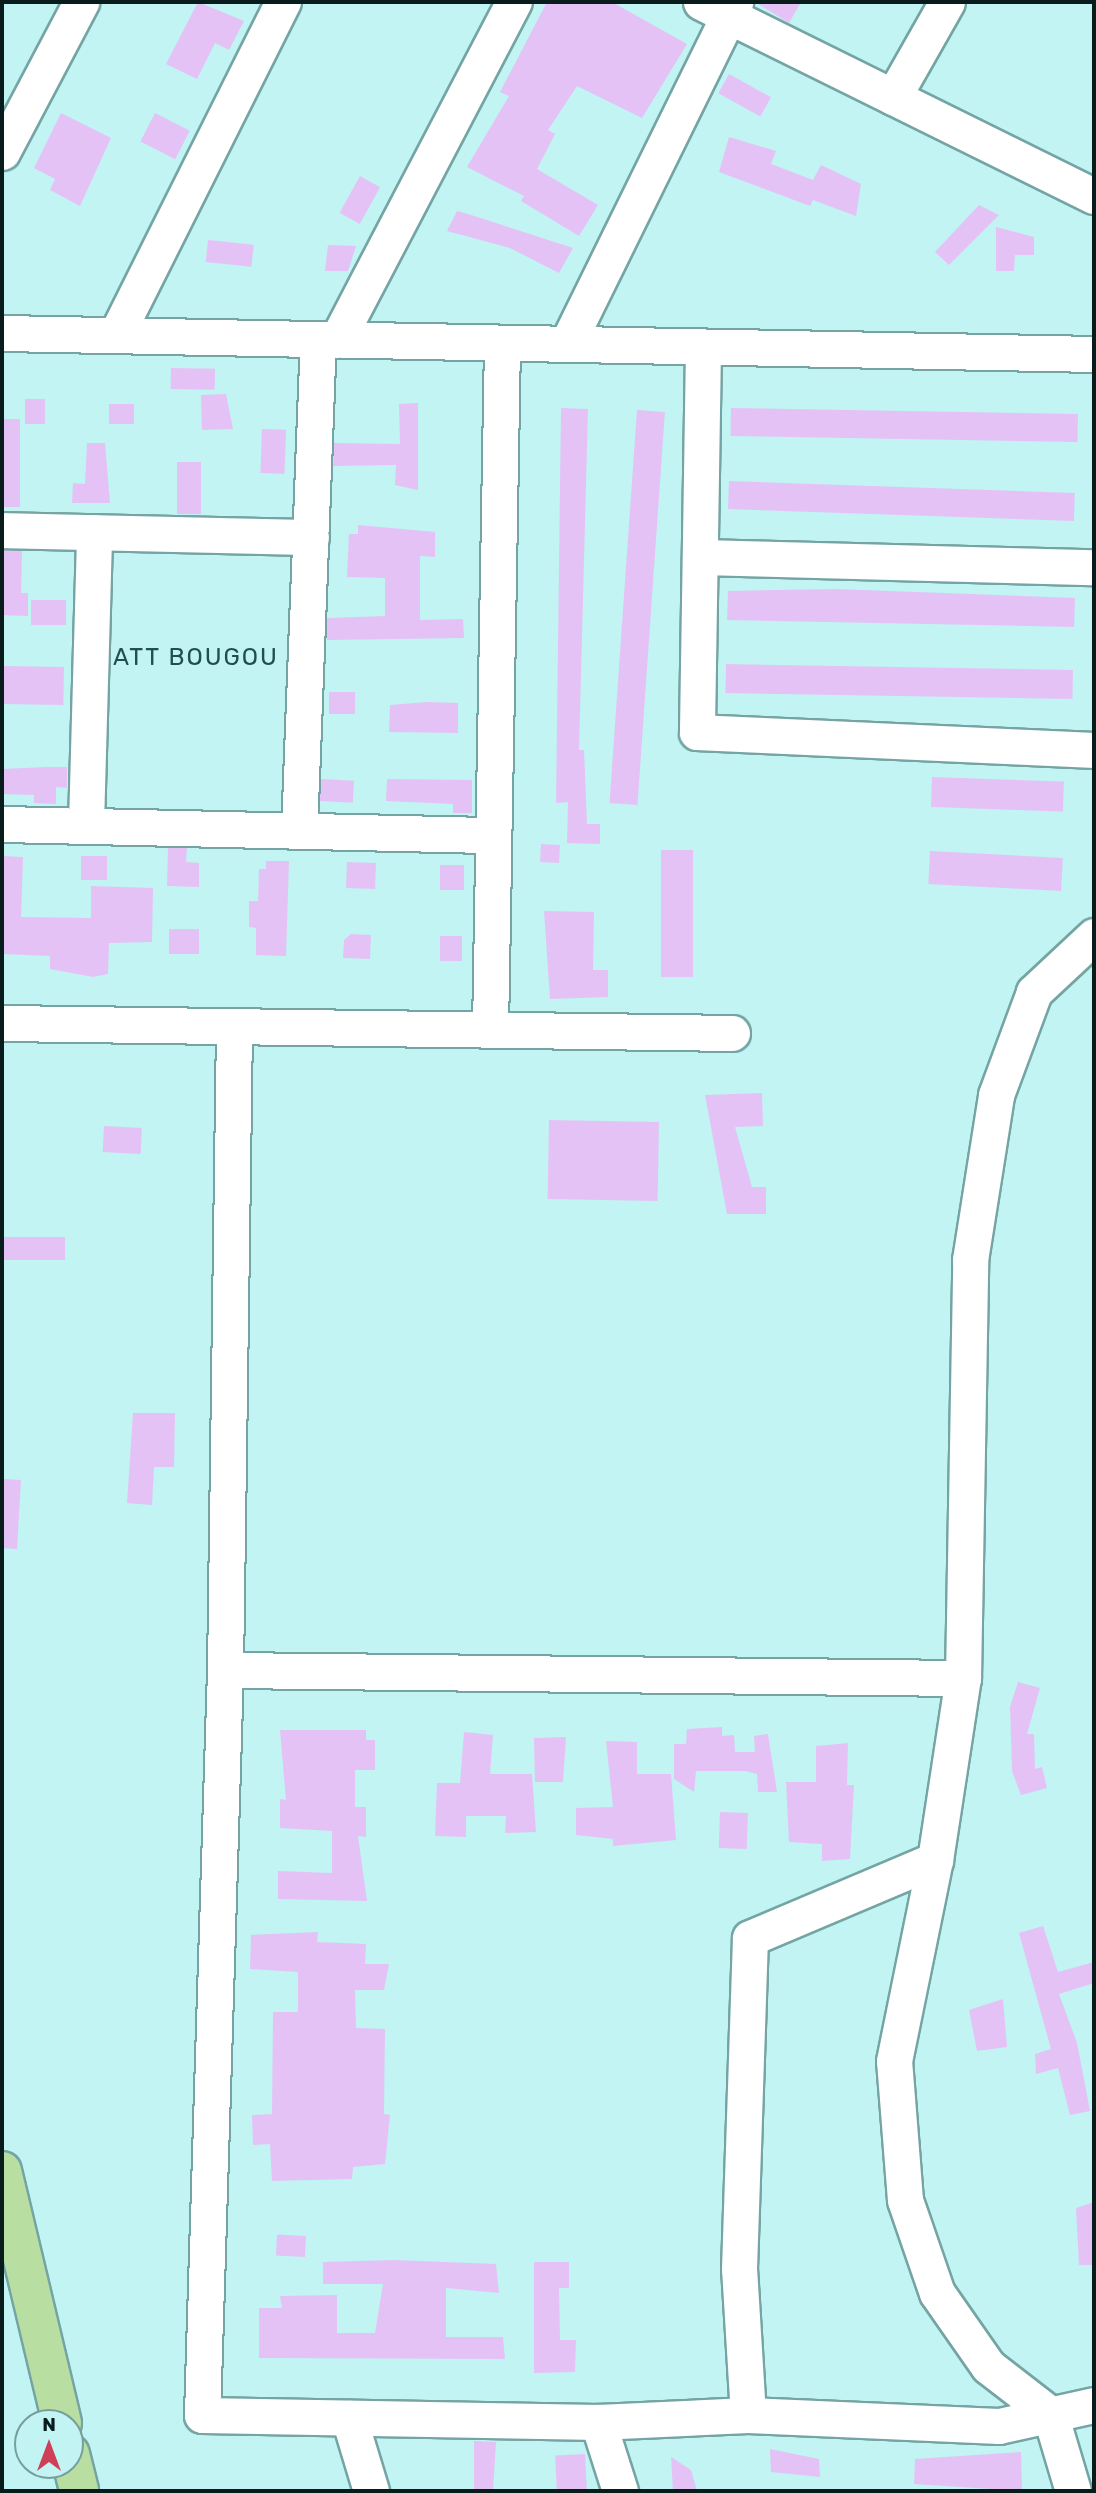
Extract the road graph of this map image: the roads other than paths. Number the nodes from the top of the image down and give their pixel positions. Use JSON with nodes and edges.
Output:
{"nodes":[{"id":1,"x":81,"y":2,"type":"edge"},
{"id":2,"x":283,"y":2,"type":"edge"},
{"id":3,"x":514,"y":2,"type":"edge"},
{"id":4,"x":947,"y":2,"type":"edge"},
{"id":5,"x":721,"y":6,"type":"edge"},
{"id":6,"x":893,"y":97,"type":"junction"},
{"id":7,"x":2,"y":152,"type":"edge"},
{"id":8,"x":1094,"y":196,"type":"edge"},
{"id":9,"x":2,"y":333,"type":"edge"},
{"id":10,"x":116,"y":335,"type":"junction"},
{"id":11,"x":327,"y":339,"type":"junction"},
{"id":12,"x":502,"y":343,"type":"junction"},
{"id":13,"x":567,"y":344,"type":"junction"},
{"id":14,"x":703,"y":347,"type":"junction"},
{"id":15,"x":1094,"y":354,"type":"edge"},
{"id":16,"x":2,"y":530,"type":"edge"},
{"id":17,"x":94,"y":532,"type":"junction"},
{"id":18,"x":311,"y":537,"type":"junction"},
{"id":19,"x":700,"y":557,"type":"junction"},
{"id":20,"x":1094,"y":567,"type":"edge"},
{"id":21,"x":1094,"y":750,"type":"edge"},
{"id":22,"x":2,"y":824,"type":"edge"},
{"id":23,"x":86,"y":824,"type":"junction"},
{"id":24,"x":299,"y":831,"type":"junction"},
{"id":25,"x":492,"y":835,"type":"junction"},
{"id":26,"x":1094,"y":936,"type":"edge"},
{"id":27,"x":2,"y":1023,"type":"edge"},
{"id":28,"x":234,"y":1026,"type":"junction"},
{"id":29,"x":490,"y":1030,"type":"junction"},
{"id":30,"x":732,"y":1033,"type":"dead end"},
{"id":31,"x":225,"y":1670,"type":"junction"},
{"id":32,"x":962,"y":1678,"type":"junction"},
{"id":33,"x":935,"y":1860,"type":"junction"},
{"id":34,"x":2,"y":2171,"type":"edge"},
{"id":35,"x":1094,"y":2405,"type":"edge"},
{"id":36,"x":59,"y":2409,"type":"edge"},
{"id":37,"x":1050,"y":2414,"type":"junction"},
{"id":38,"x":748,"y":2416,"type":"junction"},
{"id":39,"x":349,"y":2418,"type":"junction"},
{"id":40,"x":598,"y":2423,"type":"junction"},
{"id":41,"x":371,"y":2491,"type":"edge"},
{"id":42,"x":620,"y":2491,"type":"edge"},
{"id":43,"x":1073,"y":2491,"type":"edge"}],
"edges":[{"from":1,"to":7,"type":"street"},
{"from":2,"to":10,"type":"street"},
{"from":3,"to":11,"type":"street"},
{"from":4,"to":6,"type":"street"},
{"from":5,"to":6,"type":"street"},
{"from":5,"to":13,"type":"street"},
{"from":6,"to":8,"type":"street"},
{"from":9,"to":10,"type":"street"},
{"from":10,"to":11,"type":"street"},
{"from":11,"to":12,"type":"street"},
{"from":11,"to":18,"type":"street"},
{"from":12,"to":13,"type":"street"},
{"from":12,"to":25,"type":"street"},
{"from":13,"to":14,"type":"street"},
{"from":14,"to":15,"type":"street"},
{"from":14,"to":19,"type":"street"},
{"from":16,"to":17,"type":"street"},
{"from":17,"to":18,"type":"street"},
{"from":17,"to":23,"type":"street"},
{"from":18,"to":24,"type":"street"},
{"from":19,"to":20,"type":"street"},
{"from":19,"to":21,"type":"street"},
{"from":22,"to":23,"type":"street"},
{"from":23,"to":24,"type":"street"},
{"from":24,"to":25,"type":"street"},
{"from":25,"to":29,"type":"street"},
{"from":26,"to":32,"type":"street"},
{"from":27,"to":28,"type":"street"},
{"from":28,"to":29,"type":"street"},
{"from":28,"to":31,"type":"street"},
{"from":29,"to":30,"type":"street"},
{"from":31,"to":32,"type":"street"},
{"from":31,"to":39,"type":"street"},
{"from":32,"to":33,"type":"street"},
{"from":33,"to":37,"type":"street"},
{"from":33,"to":38,"type":"street"},
{"from":34,"to":36,"type":"main road"},
{"from":35,"to":37,"type":"street"},
{"from":37,"to":38,"type":"street"},
{"from":37,"to":43,"type":"street"},
{"from":38,"to":40,"type":"street"},
{"from":39,"to":40,"type":"street"},
{"from":39,"to":41,"type":"street"},
{"from":40,"to":42,"type":"street"}]}
